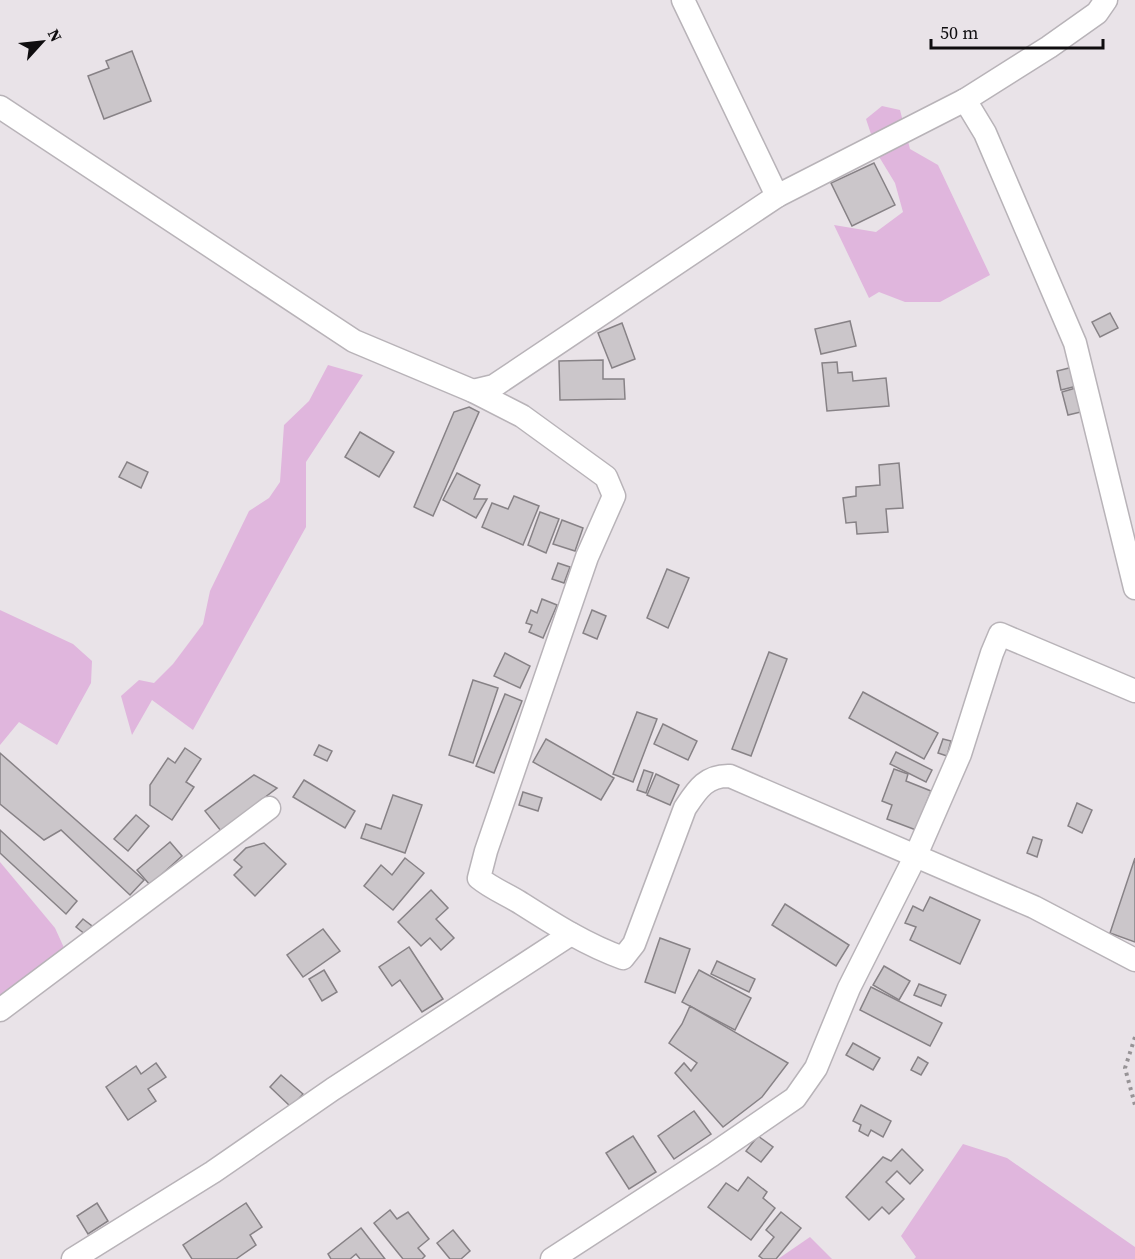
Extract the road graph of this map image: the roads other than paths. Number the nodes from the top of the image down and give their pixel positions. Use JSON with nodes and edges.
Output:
{"nodes":[{"id":1,"x":683,"y":0,"type":"edge"},
{"id":2,"x":1106,"y":0,"type":"edge"},
{"id":3,"x":964,"y":100,"type":"junction"},
{"id":4,"x":0,"y":107,"type":"edge"},
{"id":5,"x":777,"y":196,"type":"junction"},
{"id":6,"x":473,"y":391,"type":"junction"},
{"id":7,"x":1135,"y":588,"type":"edge"},
{"id":8,"x":1135,"y":691,"type":"edge"},
{"id":9,"x":269,"y":808,"type":"dead end"},
{"id":10,"x":916,"y":855,"type":"junction"},
{"id":11,"x":571,"y":934,"type":"junction"},
{"id":12,"x":1135,"y":960,"type":"edge"},
{"id":13,"x":0,"y":1010,"type":"edge"},
{"id":14,"x":73,"y":1259,"type":"edge"},
{"id":15,"x":552,"y":1259,"type":"edge"}],
"edges":[{"from":1,"to":5,"type":"street"},
{"from":2,"to":3,"type":"street"},
{"from":3,"to":5,"type":"street"},
{"from":3,"to":7,"type":"street"},
{"from":4,"to":6,"type":"street"},
{"from":5,"to":6,"type":"street"},
{"from":6,"to":11,"type":"street"},
{"from":8,"to":10,"type":"street"},
{"from":9,"to":13,"type":"street"},
{"from":10,"to":11,"type":"street"},
{"from":10,"to":12,"type":"street"},
{"from":10,"to":15,"type":"street"},
{"from":11,"to":14,"type":"street"}]}
